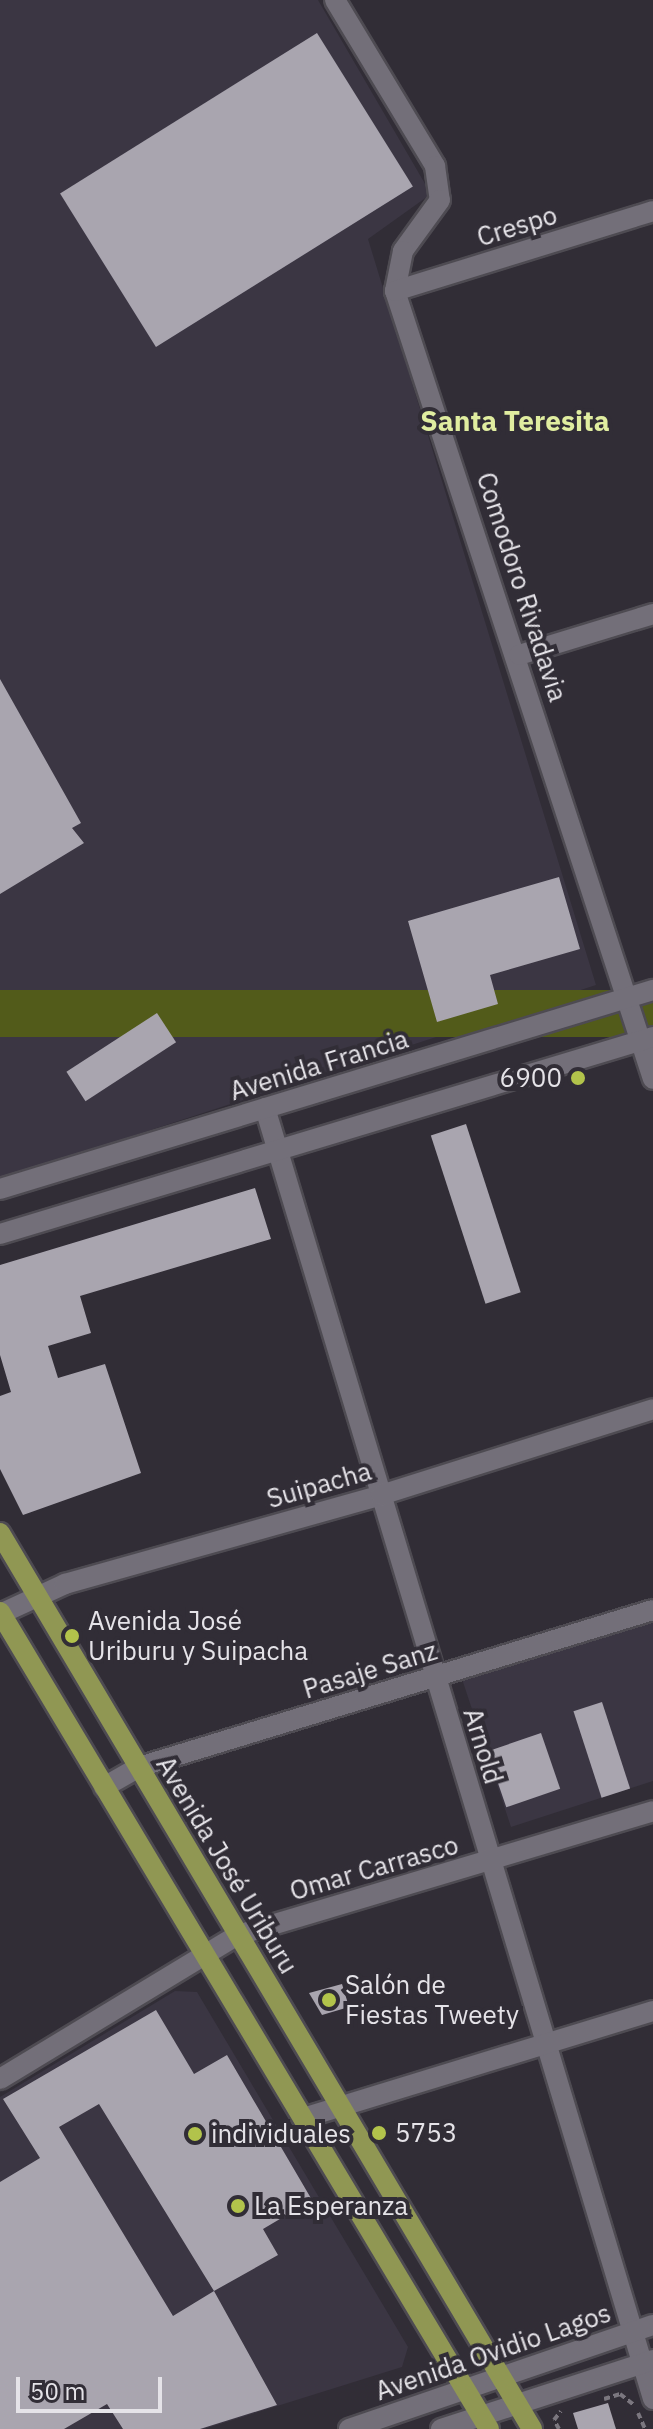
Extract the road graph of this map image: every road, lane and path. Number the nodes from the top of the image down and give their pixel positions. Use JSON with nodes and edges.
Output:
{"nodes":[{"id":1,"x":335,"y":0,"type":"edge"},
{"id":2,"x":653,"y":211,"type":"edge"},
{"id":3,"x":395,"y":291,"type":"junction"},
{"id":4,"x":653,"y":614,"type":"edge"},
{"id":5,"x":519,"y":655,"type":"junction"},
{"id":6,"x":653,"y":990,"type":"edge"},
{"id":7,"x":629,"y":998,"type":"junction"},
{"id":8,"x":647,"y":1039,"type":"edge"},
{"id":9,"x":653,"y":1079,"type":"edge"},
{"id":10,"x":265,"y":1108,"type":"junction"},
{"id":11,"x":278,"y":1153,"type":"junction"},
{"id":12,"x":0,"y":1189,"type":"edge"},
{"id":13,"x":0,"y":1234,"type":"edge"},
{"id":14,"x":653,"y":1409,"type":"edge"},
{"id":15,"x":381,"y":1495,"type":"junction"},
{"id":16,"x":0,"y":1533,"type":"edge"},
{"id":17,"x":38,"y":1597,"type":"junction"},
{"id":18,"x":653,"y":1610,"type":"edge"},
{"id":19,"x":0,"y":1613,"type":"edge"},
{"id":20,"x":436,"y":1678,"type":"junction"},
{"id":21,"x":139,"y":1767,"type":"junction"},
{"id":22,"x":104,"y":1787,"type":"junction"},
{"id":23,"x":653,"y":1811,"type":"edge"},
{"id":24,"x":490,"y":1861,"type":"junction"},
{"id":25,"x":238,"y":1935,"type":"junction"},
{"id":26,"x":205,"y":1955,"type":"junction"},
{"id":27,"x":653,"y":2011,"type":"edge"},
{"id":28,"x":546,"y":2046,"type":"junction"},
{"id":29,"x":0,"y":2079,"type":"edge"},
{"id":30,"x":340,"y":2106,"type":"junction"},
{"id":31,"x":303,"y":2118,"type":"junction"},
{"id":32,"x":653,"y":2325,"type":"edge"},
{"id":33,"x":632,"y":2332,"type":"junction"},
{"id":34,"x":648,"y":2362,"type":"edge"},
{"id":35,"x":500,"y":2377,"type":"junction"},
{"id":36,"x":464,"y":2389,"type":"junction"},
{"id":37,"x":653,"y":2399,"type":"edge"},
{"id":38,"x":593,"y":2402,"type":"dead end"},
{"id":39,"x":516,"y":2403,"type":"junction"},
{"id":40,"x":569,"y":2409,"type":"dead end"},
{"id":41,"x":485,"y":2423,"type":"edge"},
{"id":42,"x":349,"y":2429,"type":"edge"},
{"id":43,"x":441,"y":2429,"type":"edge"},
{"id":44,"x":532,"y":2429,"type":"edge"},
{"id":45,"x":559,"y":2429,"type":"edge"},
{"id":46,"x":645,"y":2429,"type":"edge"}],
"edges":[{"from":1,"to":3,"type":"street"},
{"from":2,"to":3,"type":"street","name":"Crespo"},
{"from":3,"to":5,"type":"street","name":"Comodoro Rivadavia"},
{"from":4,"to":5,"type":"street"},
{"from":5,"to":7,"type":"street","name":"Comodoro Rivadavia"},
{"from":6,"to":7,"type":"street","name":"Avenida Francia"},
{"from":7,"to":8,"type":"street","name":"Comodoro Rivadavia"},
{"from":7,"to":10,"type":"street","name":"Avenida Francia"},
{"from":8,"to":9,"type":"street","name":"Comodoro Rivadavia"},
{"from":8,"to":11,"type":"street"},
{"from":10,"to":11,"type":"street","name":"Arnold"},
{"from":10,"to":12,"type":"street","name":"Avenida Francia"},
{"from":11,"to":13,"type":"street"},
{"from":11,"to":15,"type":"street","name":"Arnold"},
{"from":14,"to":15,"type":"street","name":"Suipacha"},
{"from":15,"to":17,"type":"street","name":"Suipacha"},
{"from":15,"to":20,"type":"street","name":"Arnold"},
{"from":16,"to":17,"type":"main road","name":"Avenida José Uriburu"},
{"from":17,"to":19,"type":"street","name":"Suipacha"},
{"from":17,"to":21,"type":"main road","name":"Avenida José Uriburu"},
{"from":18,"to":20,"type":"street","name":"Pasaje Sanz"},
{"from":19,"to":22,"type":"main road"},
{"from":20,"to":21,"type":"street","name":"Pasaje Sanz"},
{"from":20,"to":24,"type":"street","name":"Arnold"},
{"from":21,"to":22,"type":"street","name":"Pasaje Sanz"},
{"from":21,"to":25,"type":"main road","name":"Avenida José Uriburu"},
{"from":22,"to":26,"type":"main road"},
{"from":23,"to":24,"type":"street","name":"Omar Carrasco"},
{"from":24,"to":25,"type":"street","name":"Omar Carrasco"},
{"from":24,"to":28,"type":"street","name":"Arnold"},
{"from":25,"to":26,"type":"street","name":"Omar Carrasco"},
{"from":25,"to":30,"type":"main road","name":"Avenida José Uriburu"},
{"from":26,"to":29,"type":"street","name":"Omar Carrasco"},
{"from":26,"to":31,"type":"main road"},
{"from":27,"to":28,"type":"street"},
{"from":28,"to":30,"type":"street"},
{"from":28,"to":33,"type":"street","name":"Arnold"},
{"from":30,"to":31,"type":"street"},
{"from":30,"to":35,"type":"main road","name":"Avenida José Uriburu"},
{"from":31,"to":36,"type":"main road"},
{"from":32,"to":33,"type":"street","name":"Avenida Ovidio Lagos"},
{"from":33,"to":34,"type":"street","name":"Arnold"},
{"from":33,"to":35,"type":"street","name":"Avenida Ovidio Lagos"},
{"from":34,"to":37,"type":"street","name":"Arnold"},
{"from":34,"to":39,"type":"street"},
{"from":35,"to":36,"type":"street","name":"Avenida Ovidio Lagos"},
{"from":35,"to":39,"type":"main road","name":"Avenida José Uriburu"},
{"from":36,"to":41,"type":"main road"},
{"from":36,"to":42,"type":"street","name":"Avenida Ovidio Lagos"},
{"from":38,"to":46,"type":"path"},
{"from":39,"to":41,"type":"street"},
{"from":39,"to":44,"type":"main road","name":"Avenida José Uriburu"},
{"from":40,"to":45,"type":"path"},
{"from":41,"to":43,"type":"street"}]}
